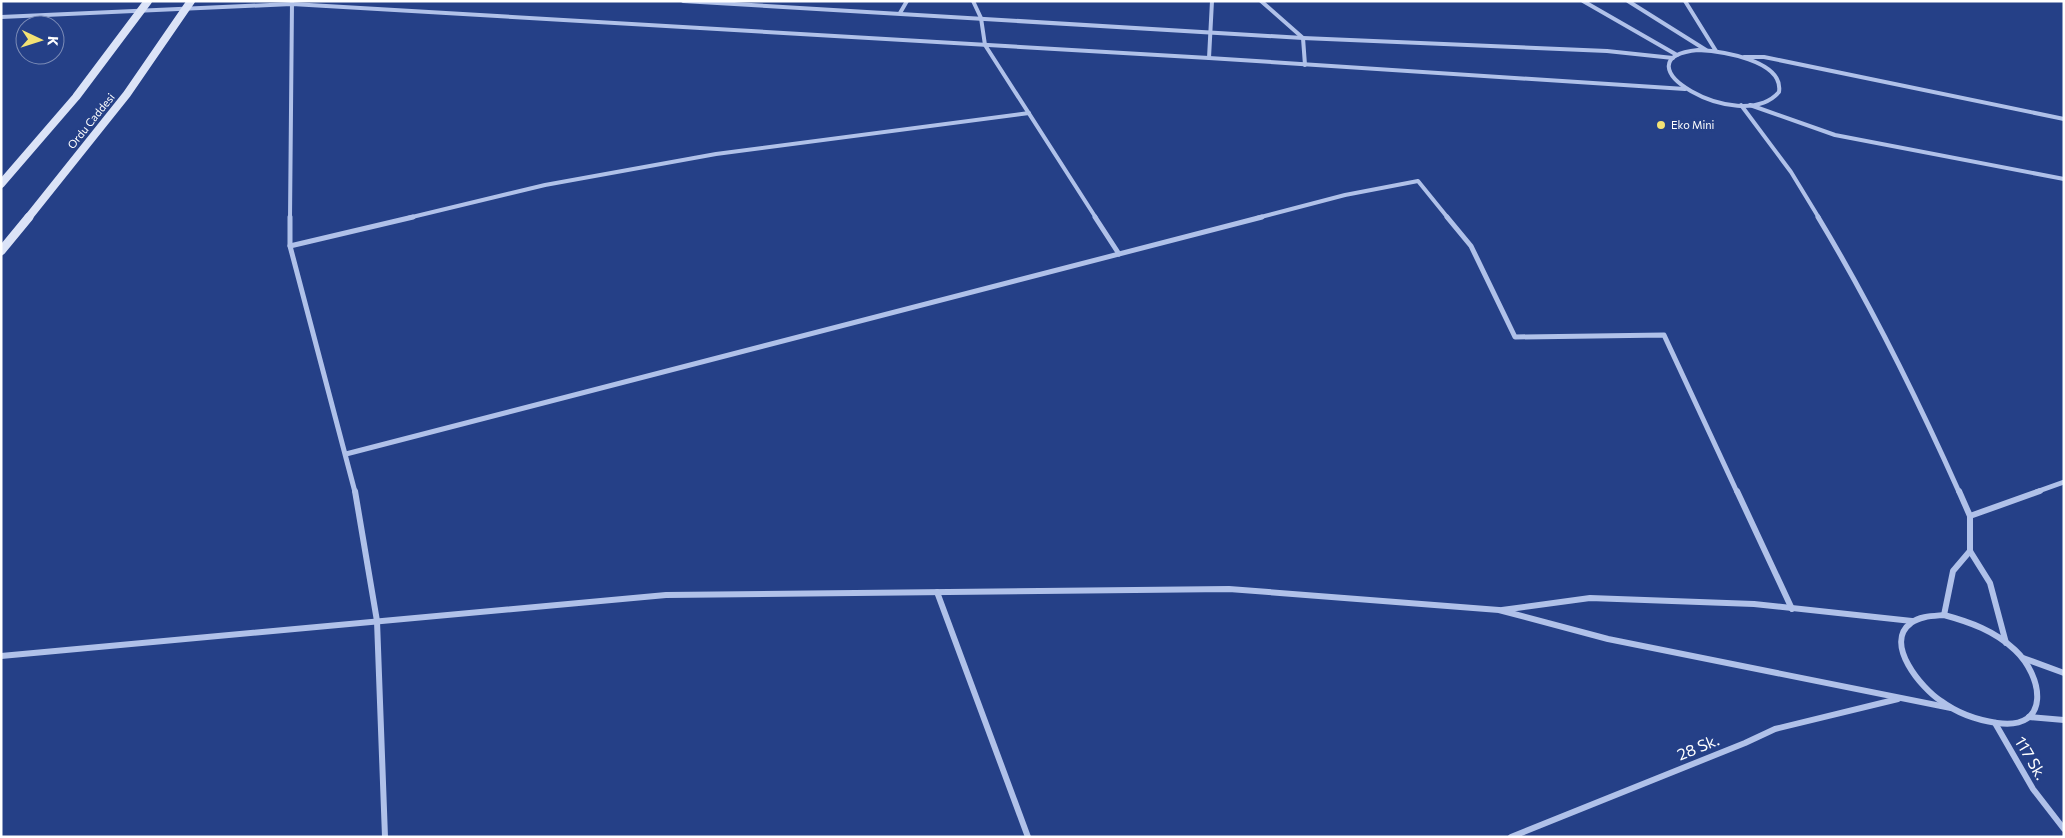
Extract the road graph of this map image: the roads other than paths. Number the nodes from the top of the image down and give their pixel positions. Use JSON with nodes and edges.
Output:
{"nodes":[{"id":1,"x":148,"y":1,"type":"edge"},
{"id":2,"x":192,"y":1,"type":"edge"},
{"id":3,"x":682,"y":1,"type":"edge"},
{"id":4,"x":907,"y":1,"type":"edge"},
{"id":5,"x":973,"y":1,"type":"edge"},
{"id":6,"x":1212,"y":1,"type":"edge"},
{"id":7,"x":1261,"y":1,"type":"edge"},
{"id":8,"x":1583,"y":1,"type":"edge"},
{"id":9,"x":1628,"y":1,"type":"edge"},
{"id":10,"x":1685,"y":1,"type":"edge"},
{"id":11,"x":292,"y":3,"type":"edge"},
{"id":12,"x":185,"y":10,"type":"junction"},
{"id":13,"x":140,"y":11,"type":"junction"},
{"id":14,"x":900,"y":13,"type":"junction"},
{"id":15,"x":1,"y":17,"type":"edge"},
{"id":16,"x":981,"y":18,"type":"junction"},
{"id":17,"x":1211,"y":31,"type":"junction"},
{"id":18,"x":1303,"y":38,"type":"junction"},
{"id":19,"x":985,"y":45,"type":"junction"},
{"id":20,"x":1707,"y":50,"type":"junction"},
{"id":21,"x":1716,"y":51,"type":"junction"},
{"id":22,"x":1675,"y":56,"type":"junction"},
{"id":23,"x":1744,"y":57,"type":"junction"},
{"id":24,"x":1210,"y":58,"type":"junction"},
{"id":25,"x":1305,"y":65,"type":"junction"},
{"id":26,"x":1686,"y":89,"type":"junction"},
{"id":27,"x":1741,"y":105,"type":"junction"},
{"id":28,"x":1750,"y":105,"type":"junction"},
{"id":29,"x":1029,"y":114,"type":"junction"},
{"id":30,"x":2064,"y":120,"type":"edge"},
{"id":31,"x":2064,"y":179,"type":"edge"},
{"id":32,"x":1,"y":184,"type":"edge"},
{"id":33,"x":290,"y":246,"type":"junction"},
{"id":34,"x":1,"y":251,"type":"edge"},
{"id":35,"x":1119,"y":254,"type":"junction"},
{"id":36,"x":346,"y":454,"type":"junction"},
{"id":37,"x":2064,"y":482,"type":"edge"},
{"id":38,"x":1970,"y":516,"type":"junction"},
{"id":39,"x":1970,"y":551,"type":"junction"},
{"id":40,"x":937,"y":592,"type":"junction"},
{"id":41,"x":1792,"y":609,"type":"junction"},
{"id":42,"x":1499,"y":610,"type":"junction"},
{"id":43,"x":1944,"y":616,"type":"junction"},
{"id":44,"x":377,"y":621,"type":"junction"},
{"id":45,"x":1912,"y":621,"type":"junction"},
{"id":46,"x":2006,"y":643,"type":"junction"},
{"id":47,"x":1,"y":656,"type":"edge"},
{"id":48,"x":2023,"y":658,"type":"junction"},
{"id":49,"x":2064,"y":673,"type":"edge"},
{"id":50,"x":1901,"y":698,"type":"junction"},
{"id":51,"x":1951,"y":708,"type":"junction"},
{"id":52,"x":2029,"y":717,"type":"junction"},
{"id":53,"x":2064,"y":720,"type":"edge"},
{"id":54,"x":1995,"y":723,"type":"junction"},
{"id":55,"x":2064,"y":829,"type":"edge"},
{"id":56,"x":385,"y":837,"type":"edge"},
{"id":57,"x":1028,"y":837,"type":"edge"},
{"id":58,"x":1510,"y":837,"type":"edge"}],
"edges":[{"from":1,"to":13,"type":"main road","name":"Ordu Caddesi"},
{"from":2,"to":12,"type":"main road","name":"Ordu Caddesi"},
{"from":3,"to":14,"type":"street"},
{"from":4,"to":14,"type":"street"},
{"from":5,"to":16,"type":"street"},
{"from":6,"to":17,"type":"street"},
{"from":7,"to":18,"type":"street"},
{"from":8,"to":22,"type":"street"},
{"from":9,"to":20,"type":"street"},
{"from":10,"to":21,"type":"street"},
{"from":11,"to":12,"type":"street"},
{"from":11,"to":19,"type":"street"},
{"from":11,"to":33,"type":"street"},
{"from":12,"to":13,"type":"street"},
{"from":12,"to":34,"type":"main road","name":"Ordu Caddesi"},
{"from":13,"to":15,"type":"street"},
{"from":13,"to":32,"type":"main road","name":"Ordu Caddesi"},
{"from":14,"to":16,"type":"street"},
{"from":16,"to":17,"type":"street"},
{"from":16,"to":19,"type":"street"},
{"from":17,"to":18,"type":"street"},
{"from":17,"to":24,"type":"street"},
{"from":18,"to":22,"type":"street"},
{"from":18,"to":25,"type":"street"},
{"from":19,"to":24,"type":"street"},
{"from":19,"to":29,"type":"street"},
{"from":20,"to":21,"type":"street"},
{"from":20,"to":22,"type":"street"},
{"from":21,"to":23,"type":"street"},
{"from":22,"to":26,"type":"street"},
{"from":23,"to":28,"type":"street"},
{"from":23,"to":30,"type":"street"},
{"from":24,"to":25,"type":"street"},
{"from":25,"to":26,"type":"street"},
{"from":26,"to":27,"type":"street"},
{"from":27,"to":28,"type":"street"},
{"from":27,"to":38,"type":"street"},
{"from":28,"to":31,"type":"street"},
{"from":29,"to":33,"type":"street"},
{"from":29,"to":35,"type":"street"},
{"from":33,"to":36,"type":"street"},
{"from":35,"to":36,"type":"street"},
{"from":35,"to":41,"type":"street"},
{"from":36,"to":44,"type":"street"},
{"from":37,"to":38,"type":"street"},
{"from":38,"to":39,"type":"street"},
{"from":39,"to":43,"type":"street"},
{"from":39,"to":46,"type":"street"},
{"from":40,"to":42,"type":"street"},
{"from":40,"to":44,"type":"street"},
{"from":40,"to":57,"type":"street"},
{"from":41,"to":42,"type":"street"},
{"from":41,"to":45,"type":"street"},
{"from":42,"to":50,"type":"street"},
{"from":43,"to":45,"type":"street"},
{"from":43,"to":46,"type":"street"},
{"from":44,"to":47,"type":"street"},
{"from":44,"to":56,"type":"street"},
{"from":45,"to":51,"type":"street"},
{"from":46,"to":48,"type":"street"},
{"from":48,"to":49,"type":"street"},
{"from":48,"to":52,"type":"street"},
{"from":50,"to":51,"type":"street"},
{"from":50,"to":58,"type":"street","name":"28 Sk."},
{"from":51,"to":54,"type":"street"},
{"from":52,"to":53,"type":"street"},
{"from":52,"to":54,"type":"street"},
{"from":54,"to":55,"type":"street","name":"117 Sk."}]}
